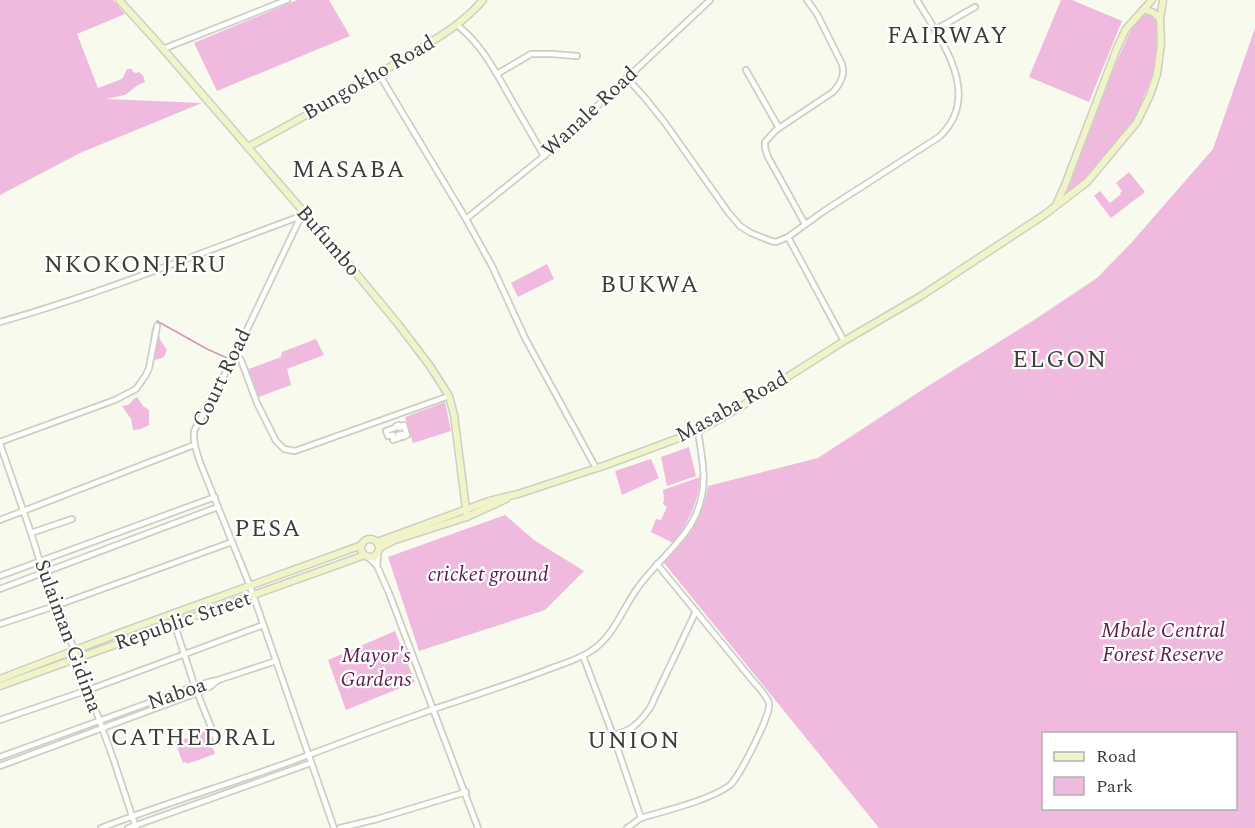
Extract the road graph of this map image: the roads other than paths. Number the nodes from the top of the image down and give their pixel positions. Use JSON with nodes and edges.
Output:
{"nodes":[{"id":1,"x":119,"y":0,"type":"edge"},
{"id":2,"x":287,"y":0,"type":"edge"},
{"id":3,"x":483,"y":0,"type":"edge"},
{"id":4,"x":710,"y":0,"type":"edge"},
{"id":5,"x":807,"y":0,"type":"edge"},
{"id":6,"x":917,"y":0,"type":"edge"},
{"id":7,"x":1152,"y":0,"type":"edge"},
{"id":8,"x":1163,"y":0,"type":"edge"},
{"id":9,"x":975,"y":7,"type":"dead end"},
{"id":10,"x":1144,"y":9,"type":"junction"},
{"id":11,"x":1160,"y":19,"type":"junction"},
{"id":12,"x":457,"y":26,"type":"junction"},
{"id":13,"x":935,"y":30,"type":"junction"},
{"id":14,"x":163,"y":49,"type":"junction"},
{"id":15,"x":577,"y":56,"type":"dead end"},
{"id":16,"x":746,"y":70,"type":"dead end"},
{"id":17,"x":379,"y":74,"type":"junction"},
{"id":18,"x":496,"y":74,"type":"junction"},
{"id":19,"x":627,"y":78,"type":"junction"},
{"id":20,"x":779,"y":128,"type":"junction"},
{"id":21,"x":248,"y":147,"type":"junction"},
{"id":22,"x":544,"y":156,"type":"junction"},
{"id":23,"x":1056,"y":205,"type":"junction"},
{"id":24,"x":302,"y":214,"type":"junction"},
{"id":25,"x":466,"y":219,"type":"junction"},
{"id":26,"x":805,"y":224,"type":"junction"},
{"id":27,"x":788,"y":237,"type":"junction"},
{"id":28,"x":0,"y":322,"type":"edge"},
{"id":29,"x":157,"y":326,"type":"dead end"},
{"id":30,"x":844,"y":341,"type":"junction"},
{"id":31,"x":235,"y":355,"type":"junction"},
{"id":32,"x":449,"y":396,"type":"junction"},
{"id":33,"x":698,"y":431,"type":"junction"},
{"id":34,"x":407,"y":435,"type":"joint"},
{"id":35,"x":0,"y":443,"type":"edge"},
{"id":36,"x":194,"y":445,"type":"junction"},
{"id":37,"x":596,"y":468,"type":"junction"},
{"id":38,"x":518,"y":494,"type":"junction"},
{"id":39,"x":215,"y":497,"type":"junction"},
{"id":40,"x":218,"y":507,"type":"junction"},
{"id":41,"x":465,"y":509,"type":"junction"},
{"id":42,"x":24,"y":512,"type":"junction"},
{"id":43,"x":467,"y":517,"type":"junction"},
{"id":44,"x":72,"y":519,"type":"dead end"},
{"id":45,"x":0,"y":520,"type":"edge"},
{"id":46,"x":31,"y":533,"type":"junction"},
{"id":47,"x":232,"y":542,"type":"junction"},
{"id":48,"x":362,"y":545,"type":"junction"},
{"id":49,"x":378,"y":548,"type":"junction"},
{"id":50,"x":366,"y":556,"type":"junction"},
{"id":51,"x":40,"y":562,"type":"junction"},
{"id":52,"x":657,"y":564,"type":"junction"},
{"id":53,"x":377,"y":566,"type":"junction"},
{"id":54,"x":44,"y":573,"type":"junction"},
{"id":55,"x":0,"y":576,"type":"edge"},
{"id":56,"x":250,"y":586,"type":"junction"},
{"id":57,"x":0,"y":589,"type":"edge"},
{"id":58,"x":253,"y":596,"type":"junction"},
{"id":59,"x":58,"y":605,"type":"junction"},
{"id":60,"x":696,"y":611,"type":"junction"},
{"id":61,"x":174,"y":623,"type":"junction"},
{"id":62,"x":0,"y":624,"type":"edge"},
{"id":63,"x":263,"y":625,"type":"junction"},
{"id":64,"x":74,"y":651,"type":"junction"},
{"id":65,"x":185,"y":654,"type":"junction"},
{"id":66,"x":583,"y":656,"type":"junction"},
{"id":67,"x":77,"y":658,"type":"junction"},
{"id":68,"x":276,"y":661,"type":"junction"},
{"id":69,"x":0,"y":679,"type":"edge"},
{"id":70,"x":0,"y":686,"type":"edge"},
{"id":71,"x":88,"y":690,"type":"junction"},
{"id":72,"x":196,"y":690,"type":"junction"},
{"id":73,"x":432,"y":710,"type":"junction"},
{"id":74,"x":0,"y":720,"type":"edge"},
{"id":75,"x":99,"y":721,"type":"junction"},
{"id":76,"x":102,"y":729,"type":"junction"},
{"id":77,"x":613,"y":735,"type":"junction"},
{"id":78,"x":217,"y":742,"type":"dead end"},
{"id":79,"x":308,"y":753,"type":"junction"},
{"id":80,"x":0,"y":757,"type":"edge"},
{"id":81,"x":311,"y":763,"type":"junction"},
{"id":82,"x":0,"y":766,"type":"edge"},
{"id":83,"x":250,"y":775,"type":"junction"},
{"id":84,"x":253,"y":784,"type":"junction"},
{"id":85,"x":466,"y":792,"type":"junction"},
{"id":86,"x":132,"y":816,"type":"junction"},
{"id":87,"x":641,"y":818,"type":"junction"},
{"id":88,"x":135,"y":827,"type":"edge"},
{"id":89,"x":101,"y":828,"type":"edge"},
{"id":90,"x":128,"y":828,"type":"edge"},
{"id":91,"x":334,"y":828,"type":"edge"},
{"id":92,"x":340,"y":828,"type":"edge"},
{"id":93,"x":478,"y":828,"type":"edge"},
{"id":94,"x":627,"y":828,"type":"edge"}],
"edges":[{"from":1,"to":14,"type":"street","name":"Bufumbo"},
{"from":2,"to":14,"type":"street"},
{"from":3,"to":12,"type":"street","name":"Bungokho Road"},
{"from":4,"to":19,"type":"street","name":"Wanale Road"},
{"from":5,"to":20,"type":"street"},
{"from":6,"to":13,"type":"street"},
{"from":7,"to":10,"type":"street"},
{"from":8,"to":11,"type":"street","name":"Masaba Road"},
{"from":9,"to":13,"type":"street"},
{"from":10,"to":11,"type":"street"},
{"from":10,"to":23,"type":"street"},
{"from":11,"to":23,"type":"street","name":"Masaba Road"},
{"from":12,"to":17,"type":"street","name":"Bungokho Road"},
{"from":12,"to":18,"type":"street"},
{"from":13,"to":26,"type":"street"},
{"from":14,"to":21,"type":"street","name":"Bufumbo"},
{"from":15,"to":18,"type":"street"},
{"from":16,"to":20,"type":"street"},
{"from":17,"to":21,"type":"street","name":"Bungokho Road"},
{"from":17,"to":25,"type":"street"},
{"from":18,"to":22,"type":"street"},
{"from":19,"to":22,"type":"street","name":"Wanale Road"},
{"from":19,"to":27,"type":"street"},
{"from":20,"to":26,"type":"street"},
{"from":21,"to":24,"type":"street","name":"Bufumbo"},
{"from":22,"to":25,"type":"street","name":"Wanale Road"},
{"from":23,"to":30,"type":"street","name":"Masaba Road"},
{"from":24,"to":28,"type":"street"},
{"from":24,"to":31,"type":"street","name":"Court Road"},
{"from":24,"to":32,"type":"street","name":"Bufumbo"},
{"from":25,"to":37,"type":"street"},
{"from":26,"to":27,"type":"street"},
{"from":27,"to":30,"type":"street"},
{"from":29,"to":35,"type":"street"},
{"from":30,"to":33,"type":"street","name":"Masaba Road"},
{"from":31,"to":32,"type":"street"},
{"from":31,"to":36,"type":"street","name":"Court Road"},
{"from":32,"to":41,"type":"street","name":"Bufumbo"},
{"from":33,"to":37,"type":"street","name":"Masaba Road"},
{"from":33,"to":52,"type":"street"},
{"from":34,"to":34,"type":"street"},
{"from":35,"to":42,"type":"street","name":"Sulaiman Gidima"},
{"from":36,"to":39,"type":"street","name":"Court Road"},
{"from":36,"to":42,"type":"street"},
{"from":37,"to":38,"type":"street","name":"Masaba Road"},
{"from":38,"to":41,"type":"street","name":"Masaba Road"},
{"from":38,"to":43,"type":"street"},
{"from":39,"to":40,"type":"street","name":"Court Road"},
{"from":39,"to":51,"type":"street"},
{"from":40,"to":47,"type":"street","name":"Court Road"},
{"from":40,"to":54,"type":"street"},
{"from":41,"to":43,"type":"street","name":"Bufumbo"},
{"from":41,"to":49,"type":"street","name":"Masaba Road"},
{"from":42,"to":45,"type":"street"},
{"from":42,"to":46,"type":"street","name":"Sulaiman Gidima"},
{"from":43,"to":49,"type":"street"},
{"from":44,"to":46,"type":"street"},
{"from":46,"to":51,"type":"street","name":"Sulaiman Gidima"},
{"from":47,"to":56,"type":"street","name":"Court Road"},
{"from":47,"to":59,"type":"street"},
{"from":48,"to":49,"type":"street"},
{"from":48,"to":50,"type":"street"},
{"from":48,"to":56,"type":"street","name":"Republic Street"},
{"from":49,"to":50,"type":"street"},
{"from":49,"to":53,"type":"street"},
{"from":50,"to":53,"type":"street"},
{"from":50,"to":58,"type":"street","name":"Republic Street"},
{"from":51,"to":54,"type":"street","name":"Sulaiman Gidima"},
{"from":51,"to":55,"type":"street"},
{"from":52,"to":60,"type":"street"},
{"from":52,"to":66,"type":"street"},
{"from":53,"to":73,"type":"street"},
{"from":54,"to":57,"type":"street"},
{"from":54,"to":59,"type":"street","name":"Sulaiman Gidima"},
{"from":56,"to":58,"type":"street","name":"Court Road"},
{"from":56,"to":64,"type":"street","name":"Republic Street"},
{"from":58,"to":61,"type":"street","name":"Republic Street"},
{"from":58,"to":63,"type":"street","name":"Court Road"},
{"from":59,"to":62,"type":"street"},
{"from":59,"to":64,"type":"street","name":"Sulaiman Gidima"},
{"from":60,"to":77,"type":"street"},
{"from":60,"to":87,"type":"street"},
{"from":61,"to":65,"type":"street"},
{"from":61,"to":67,"type":"street","name":"Republic Street"},
{"from":63,"to":65,"type":"street"},
{"from":63,"to":68,"type":"street","name":"Court Road"},
{"from":64,"to":67,"type":"street","name":"Sulaiman Gidima"},
{"from":64,"to":69,"type":"street","name":"Republic Street"},
{"from":65,"to":71,"type":"street"},
{"from":65,"to":72,"type":"street"},
{"from":66,"to":73,"type":"street"},
{"from":66,"to":77,"type":"street"},
{"from":67,"to":70,"type":"street","name":"Republic Street"},
{"from":67,"to":71,"type":"street","name":"Sulaiman Gidima"},
{"from":68,"to":72,"type":"street","name":"Naboa"},
{"from":68,"to":79,"type":"street","name":"Court Road"},
{"from":71,"to":74,"type":"street"},
{"from":71,"to":75,"type":"street","name":"Sulaiman Gidima"},
{"from":72,"to":75,"type":"street","name":"Naboa"},
{"from":72,"to":76,"type":"street","name":"Naboa"},
{"from":72,"to":78,"type":"street"},
{"from":73,"to":79,"type":"street"},
{"from":73,"to":85,"type":"street"},
{"from":75,"to":76,"type":"street","name":"Sulaiman Gidima"},
{"from":75,"to":80,"type":"street","name":"Naboa"},
{"from":76,"to":82,"type":"street","name":"Naboa"},
{"from":76,"to":86,"type":"street","name":"Sulaiman Gidima"},
{"from":77,"to":87,"type":"street"},
{"from":79,"to":81,"type":"street","name":"Court Road"},
{"from":79,"to":83,"type":"street"},
{"from":81,"to":84,"type":"street"},
{"from":81,"to":91,"type":"street","name":"Court Road"},
{"from":83,"to":84,"type":"street"},
{"from":83,"to":86,"type":"street"},
{"from":84,"to":88,"type":"street"},
{"from":85,"to":92,"type":"street"},
{"from":85,"to":93,"type":"street"},
{"from":86,"to":88,"type":"street","name":"Sulaiman Gidima"},
{"from":86,"to":89,"type":"street"},
{"from":87,"to":94,"type":"street"},
{"from":88,"to":90,"type":"street"}]}
